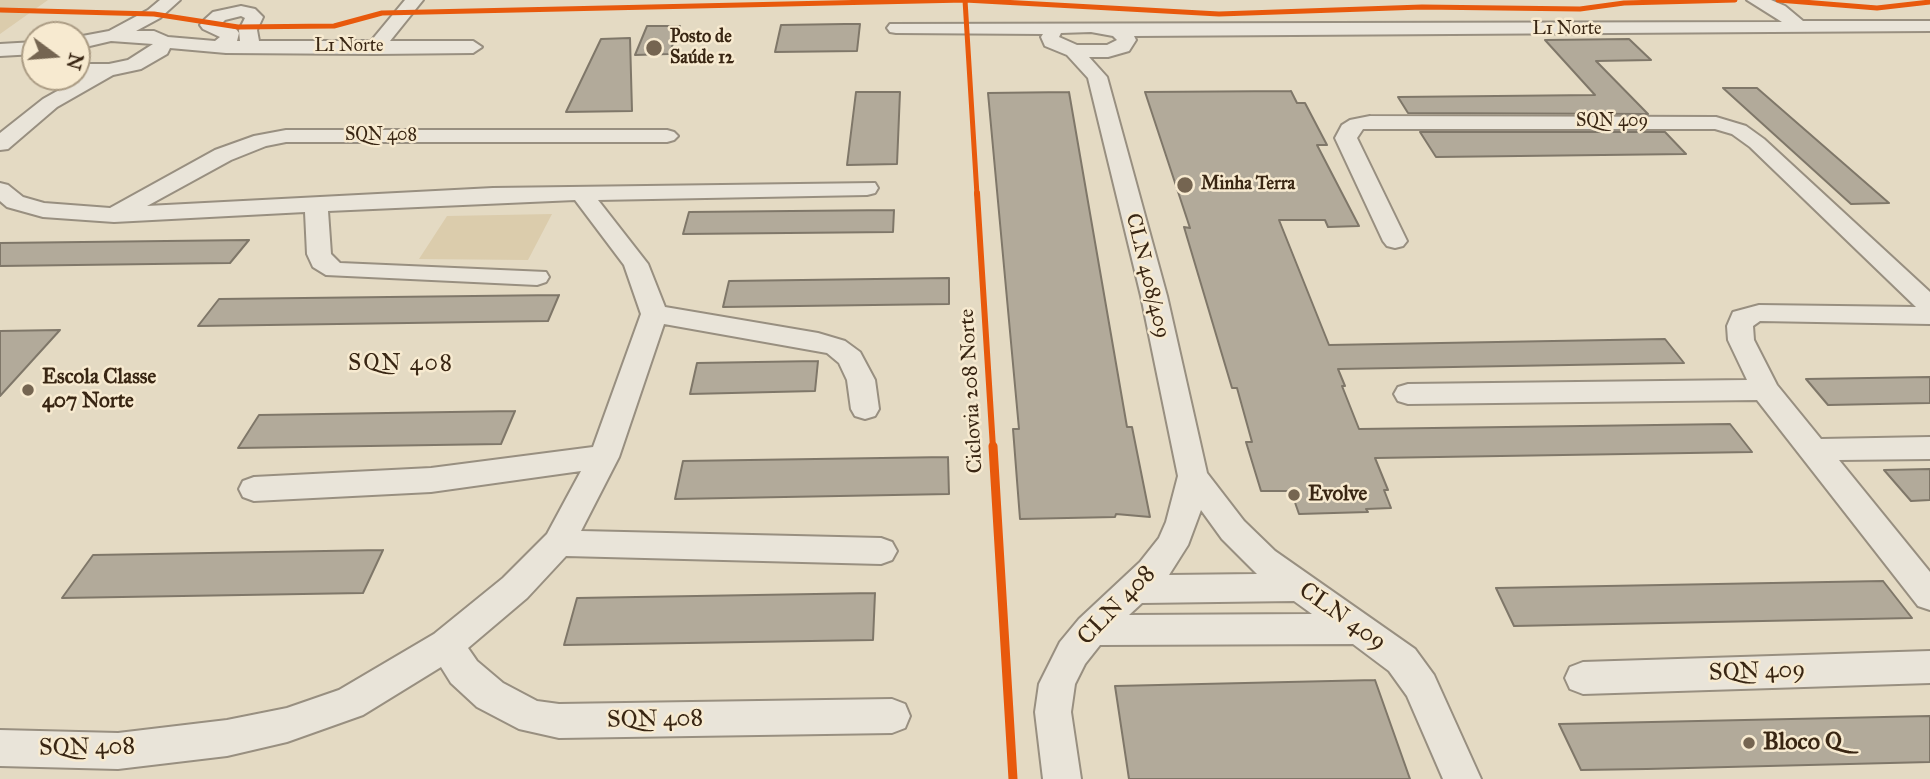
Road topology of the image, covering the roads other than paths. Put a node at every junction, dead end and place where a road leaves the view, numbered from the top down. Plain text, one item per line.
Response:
1 (171, 0) edge
2 (414, 0) edge
3 (1766, 10) edge
4 (154, 15) junction
5 (1874, 27) junction
6 (1924, 27) edge
7 (896, 28) dead end
8 (1739, 29) junction
9 (111, 36) junction
10 (1053, 36) junction
11 (1123, 36) junction
12 (158, 39) junction
13 (91, 40) edge
14 (222, 47) junction
15 (250, 47) junction
16 (473, 47) dead end
17 (375, 48) junction
18 (21, 49) edge
19 (0, 50) edge
20 (1074, 51) junction
21 (1108, 51) junction
22 (0, 58) edge
23 (148, 58) junction
24 (21, 59) edge
25 (91, 69) edge
26 (108, 70) junction
27 (1097, 77) junction
28 (57, 91) edge
29 (50, 103) junction
30 (667, 136) dead end
31 (0, 144) edge
32 (867, 188) dead end
33 (0, 190) edge
34 (581, 193) junction
35 (316, 206) junction
36 (114, 215) junction
37 (1395, 241) dead end
38 (537, 277) dead end
39 (1930, 306) edge
40 (654, 314) junction
41 (1930, 316) edge
42 (1765, 390) junction
43 (1408, 394) dead end
44 (865, 410) dead end
45 (1930, 448) edge
46 (1813, 450) junction
47 (604, 457) junction
48 (1193, 476) junction
49 (254, 489) dead end
50 (558, 543) junction
51 (881, 551) dead end
52 (1299, 587) junction
53 (1133, 589) junction
54 (1930, 596) edge
55 (1359, 629) junction
56 (1091, 630) junction
57 (446, 645) junction
58 (1930, 667) edge
59 (1583, 678) dead end
60 (892, 716) dead end
61 (0, 748) edge
62 (1062, 779) edge
63 (1462, 779) edge

1 - 4 street
2 - 17 street
3 - 5 street
3 - 5 street, L1 Norte
3 - 8 street, L1 Norte
3 - 8 street
4 - 9 street
4 - 12 street
5 - 6 street, L1 Norte
7 - 10 street
8 - 11 street, L1 Norte
9 - 12 street, L1 Norte
9 - 13 street
10 - 11 street
10 - 20 street
11 - 21 street
12 - 14 street, L1 Norte
12 - 23 street
14 - 15 street, L1 Norte
14 - 15 street
14 - 23 street, L1 Norte
15 - 17 street, L1 Norte
16 - 17 street, L1 Norte
18 - 19 street
20 - 21 street
20 - 27 street, CLN 408/409
21 - 27 street
22 - 24 street
23 - 26 street, L1 Norte
25 - 26 street
26 - 29 street
27 - 48 street, CLN 408/409
28 - 29 street
29 - 31 street
30 - 36 street, SQN 408
32 - 34 street
33 - 36 street
34 - 35 street
34 - 40 street
35 - 36 street
35 - 38 street
37 - 39 street, SQN 409
40 - 44 street
40 - 47 street, SQN 408
41 - 42 street
42 - 43 street
42 - 46 street
45 - 46 street
46 - 54 street
47 - 49 street
47 - 50 street, SQN 408
48 - 52 street, CLN 409
48 - 53 street, CLN 408
50 - 51 street
50 - 57 street, SQN 408
52 - 53 street
52 - 55 street, CLN 409
53 - 56 street, CLN 408
55 - 56 street
55 - 63 street, CLN 409
56 - 62 street, CLN 408
57 - 60 street, SQN 408
57 - 61 street, SQN 408
58 - 59 street, SQN 409

